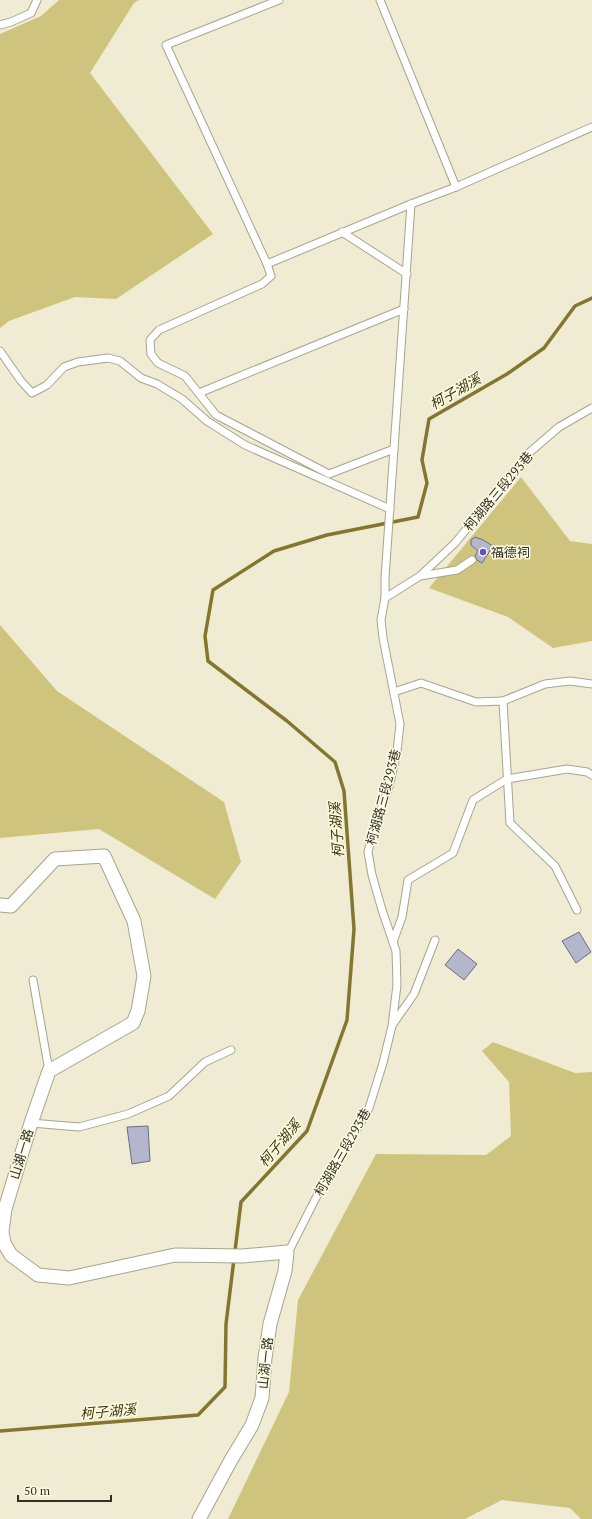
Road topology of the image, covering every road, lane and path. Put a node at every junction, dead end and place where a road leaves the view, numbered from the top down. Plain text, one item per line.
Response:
1 (37, 0) edge
2 (279, 0) edge
3 (380, 0) edge
4 (0, 25) edge
5 (592, 127) edge
6 (456, 187) junction
7 (412, 204) junction
8 (342, 232) junction
9 (267, 264) junction
10 (406, 274) junction
11 (404, 309) junction
12 (0, 351) edge
13 (199, 393) junction
14 (592, 408) edge
15 (394, 449) junction
16 (390, 509) junction
17 (472, 560) dead end
18 (420, 576) junction
19 (385, 598) junction
20 (592, 684) edge
21 (394, 692) junction
22 (503, 701) junction
23 (592, 775) edge
24 (507, 780) junction
25 (0, 906) edge
26 (578, 910) dead end
27 (435, 940) dead end
28 (393, 942) junction
29 (33, 980) dead end
30 (392, 1026) junction
31 (231, 1050) dead end
32 (49, 1071) junction
33 (31, 1123) junction
34 (287, 1252) junction
35 (199, 1519) edge

1 - 4 lane
2 - 9 lane
3 - 6 lane
5 - 6 lane
6 - 7 lane
7 - 8 lane
7 - 10 lane
8 - 9 lane
8 - 10 lane
9 - 13 lane
10 - 11 lane
11 - 13 lane
11 - 15 lane
12 - 16 lane
13 - 15 lane
14 - 18 lane, 柯湖路三段293巷
15 - 16 lane
16 - 19 lane
17 - 18 lane
18 - 19 lane, 柯湖路三段293巷
19 - 21 lane, 柯湖路三段293巷
20 - 22 lane
21 - 22 lane
21 - 28 lane, 柯湖路三段293巷
22 - 24 lane
23 - 24 lane
24 - 26 lane
24 - 28 lane
25 - 32 street
27 - 30 lane
28 - 30 lane, 柯湖路三段293巷
29 - 32 lane
30 - 34 lane, 柯湖路三段293巷
31 - 33 lane
32 - 33 street, 山湖一路
33 - 34 street, 山湖一路
34 - 35 street, 山湖一路

